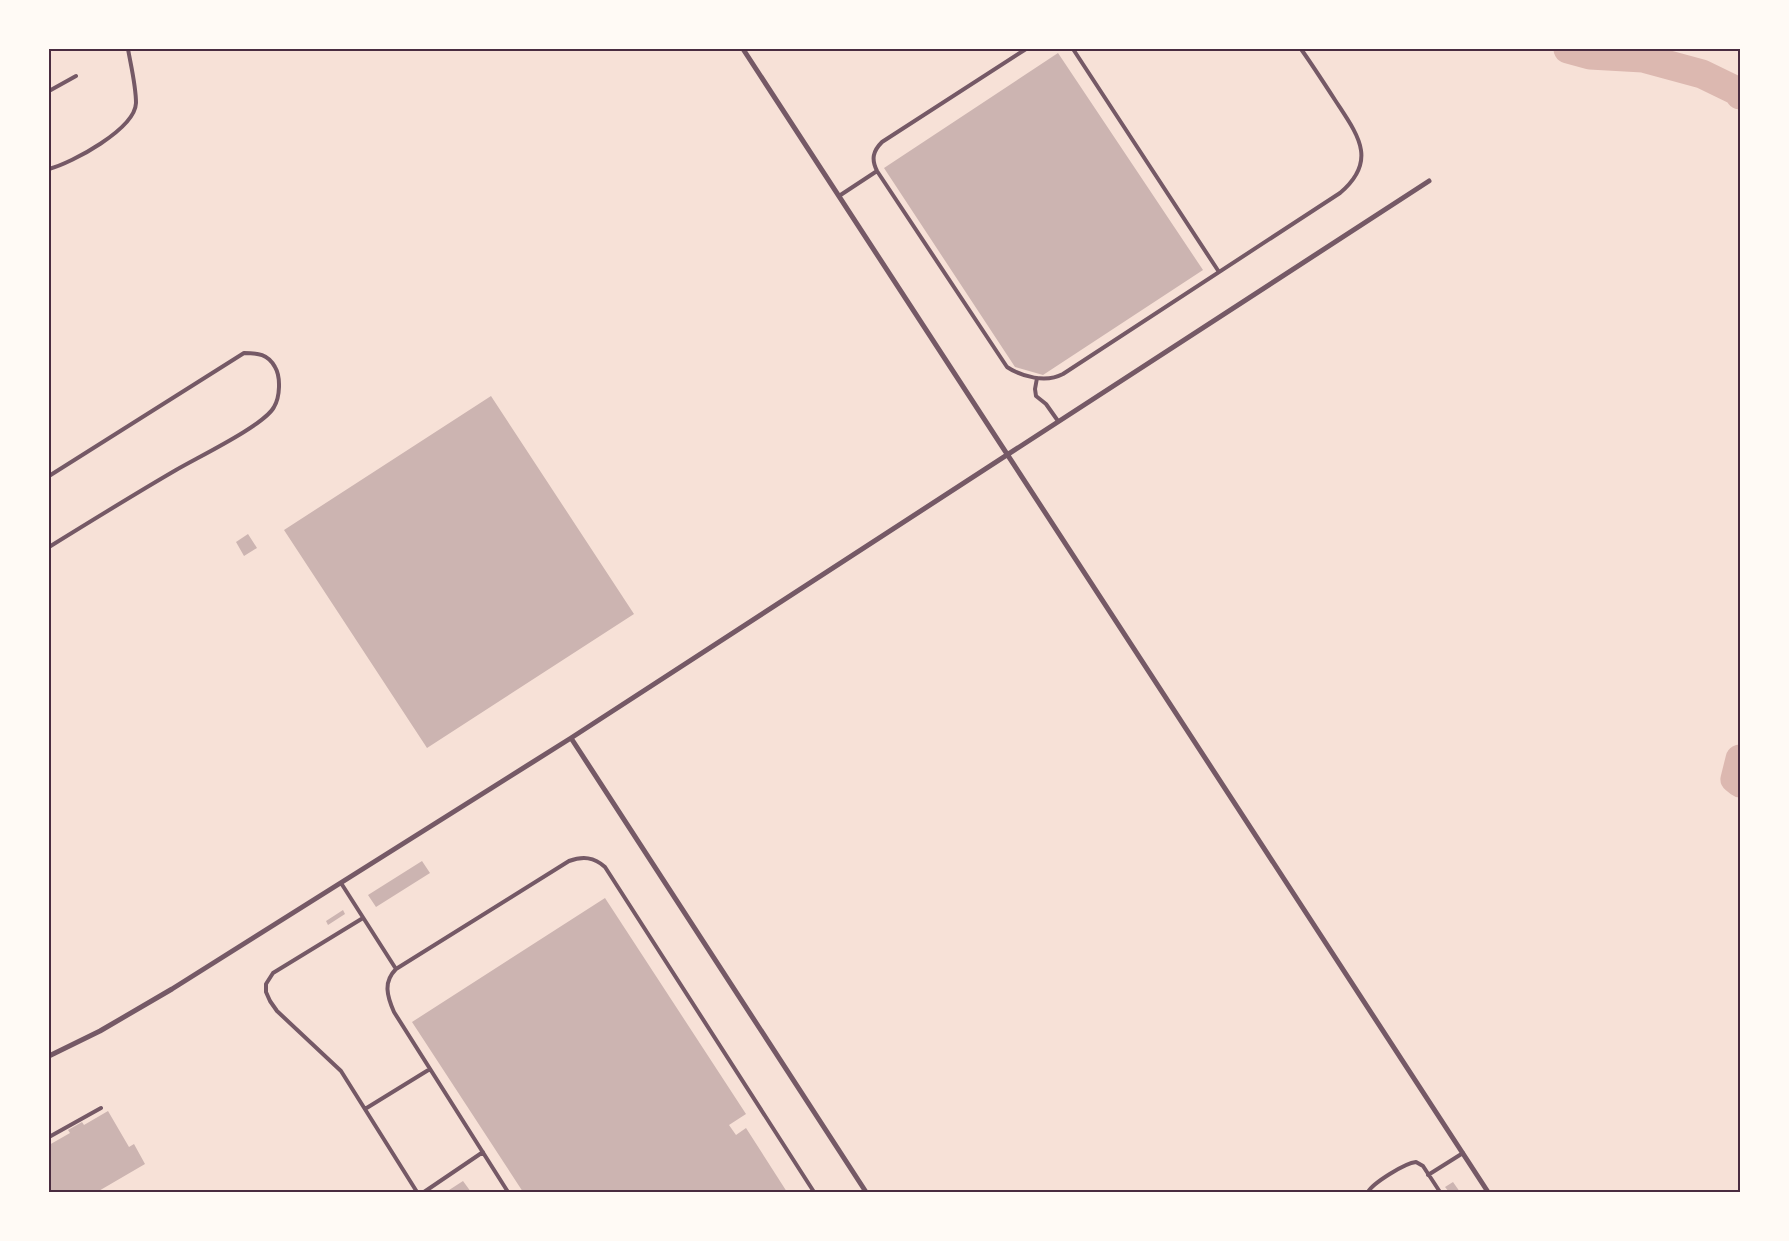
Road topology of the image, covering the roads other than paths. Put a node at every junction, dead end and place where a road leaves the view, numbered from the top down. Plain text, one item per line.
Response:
1 (128, 49) edge
2 (743, 49) edge
3 (1026, 49) edge
4 (1073, 49) edge
5 (1302, 49) edge
6 (76, 76) dead end
7 (49, 91) edge
8 (49, 170) edge
9 (877, 170) junction
10 (1429, 180) dead end
11 (839, 196) junction
12 (1219, 272) junction
13 (1037, 378) junction
14 (1058, 421) junction
15 (1007, 454) junction
16 (49, 476) edge
17 (49, 546) edge
18 (571, 738) junction
19 (342, 883) junction
20 (363, 918) junction
21 (396, 969) junction
22 (49, 1056) edge
23 (430, 1069) junction
24 (101, 1108) dead end
25 (365, 1109) junction
26 (49, 1137) edge
27 (483, 1152) junction
28 (1463, 1153) junction
29 (1428, 1175) junction
30 (417, 1192) edge
31 (424, 1192) edge
32 (508, 1192) edge
33 (814, 1192) edge
34 (866, 1192) edge
35 (1368, 1192) edge
36 (1440, 1192) edge
37 (1488, 1192) edge

1 - 8 lane
2 - 11 street
3 - 9 lane
4 - 12 lane
5 - 12 lane
6 - 7 lane
9 - 11 lane
9 - 13 lane
10 - 14 street
11 - 15 street
12 - 13 lane
13 - 14 lane
14 - 15 street
15 - 18 street
15 - 28 street
16 - 17 lane
18 - 19 street
18 - 34 street
19 - 20 lane
19 - 22 street
20 - 21 lane
20 - 25 lane
21 - 23 lane
21 - 33 lane
23 - 25 lane
23 - 27 lane
24 - 26 lane
25 - 30 lane
27 - 31 lane
27 - 32 lane
28 - 29 lane
28 - 37 street
29 - 35 lane
29 - 36 lane

